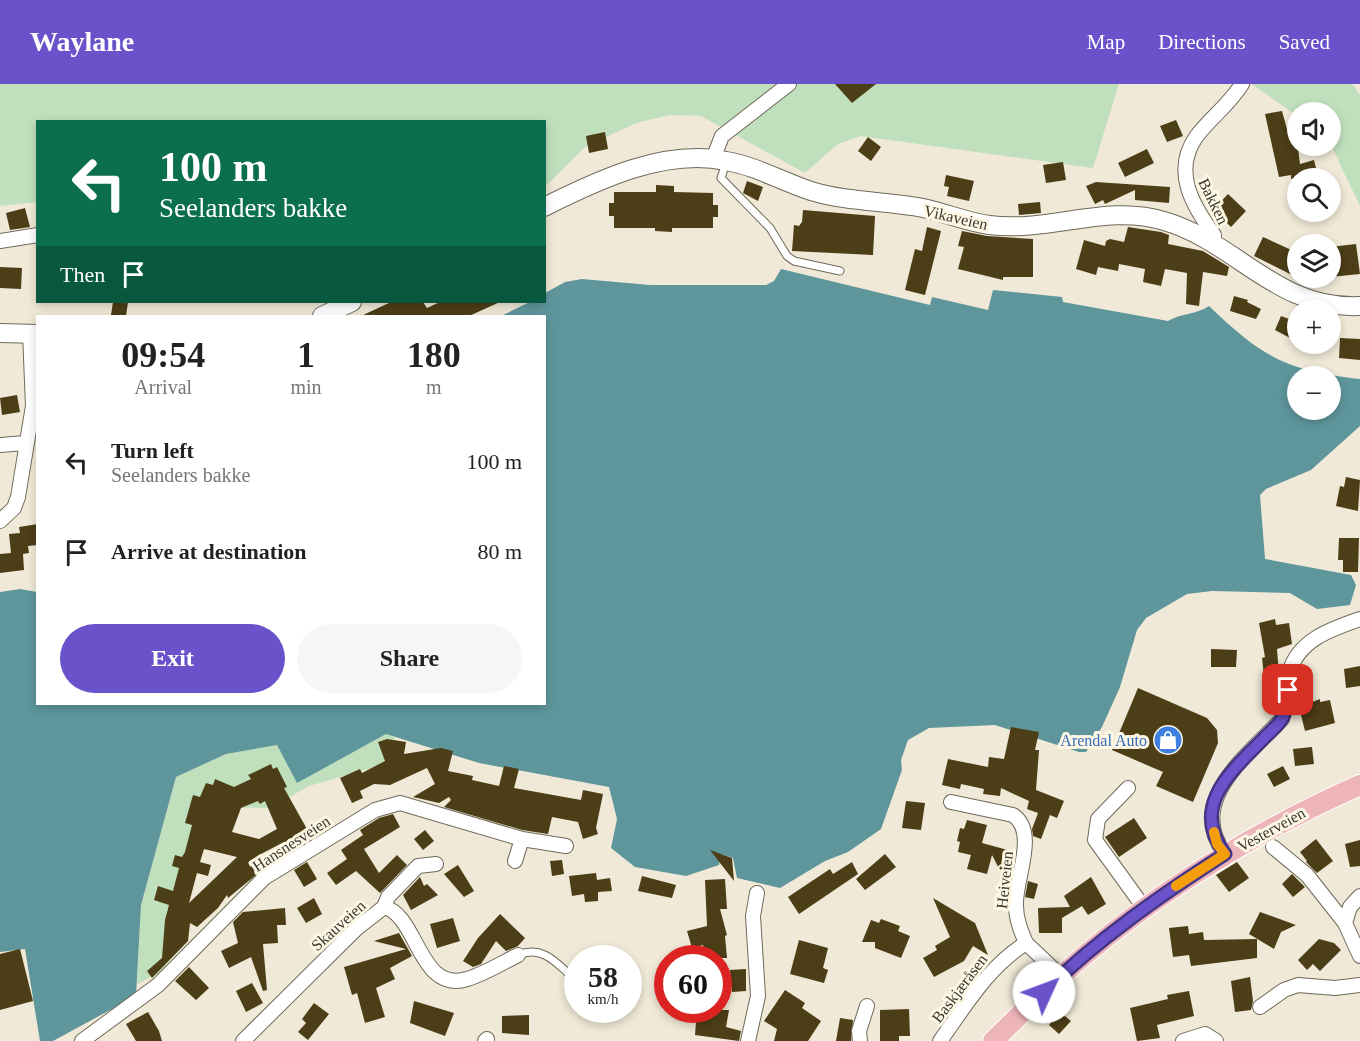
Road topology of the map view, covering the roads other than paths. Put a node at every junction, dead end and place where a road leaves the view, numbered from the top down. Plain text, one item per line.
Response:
1 (789, 84) edge
2 (1242, 84) edge
3 (720, 160) junction
4 (546, 206) edge
5 (36, 235) edge
6 (0, 241) edge
7 (1213, 244) junction
8 (840, 271) dead end
9 (350, 303) edge
10 (1360, 306) edge
11 (324, 315) edge
12 (0, 333) edge
13 (34, 334) edge
14 (25, 443) junction
15 (0, 445) edge
16 (0, 521) edge
17 (1360, 619) edge
18 (1360, 785) edge
19 (1128, 788) dead end
20 (951, 802) dead end
21 (522, 839) junction
22 (566, 846) dead end
23 (1274, 847) dead end
24 (1225, 854) junction
25 (515, 861) dead end
26 (436, 864) dead end
27 (757, 893) dead end
28 (1360, 896) edge
29 (384, 907) junction
30 (1145, 909) junction
31 (1345, 923) junction
32 (1026, 943) junction
33 (518, 955) joint
34 (1360, 956) edge
35 (564, 970) edge
36 (1060, 976) junction
37 (1360, 985) edge
38 (867, 1006) dead end
39 (1260, 1007) dead end
40 (82, 1041) edge
41 (243, 1041) edge
42 (748, 1041) edge
43 (860, 1041) edge
44 (940, 1041) edge
45 (993, 1041) edge
46 (1183, 1041) edge
47 (1216, 1041) edge

1 - 3 street
2 - 7 street, Bakken
3 - 4 main road, Vikaveien
3 - 7 main road, Vikaveien
3 - 8 lane
5 - 6 street
7 - 10 main road, Vikaveien
9 - 11 main road
12 - 13 main road
13 - 14 street
14 - 15 street
14 - 16 street
17 - 24 street
18 - 24 main road, Vesterveien
19 - 30 street
20 - 32 street, Heiveien
21 - 22 street, Hansnesveien
21 - 25 street
21 - 40 street, Hansnesveien
23 - 31 street
24 - 30 main road, Vesterveien
26 - 29 street
27 - 42 street
28 - 31 street
29 - 33 street, Skauveien
29 - 41 street, Skauveien
30 - 36 main road, Vesterveien
31 - 34 street
32 - 36 street
32 - 44 street, Baskjæråsen
33 - 35 lane
36 - 45 main road, Vesterveien
37 - 39 street
38 - 43 street
46 - 47 street

